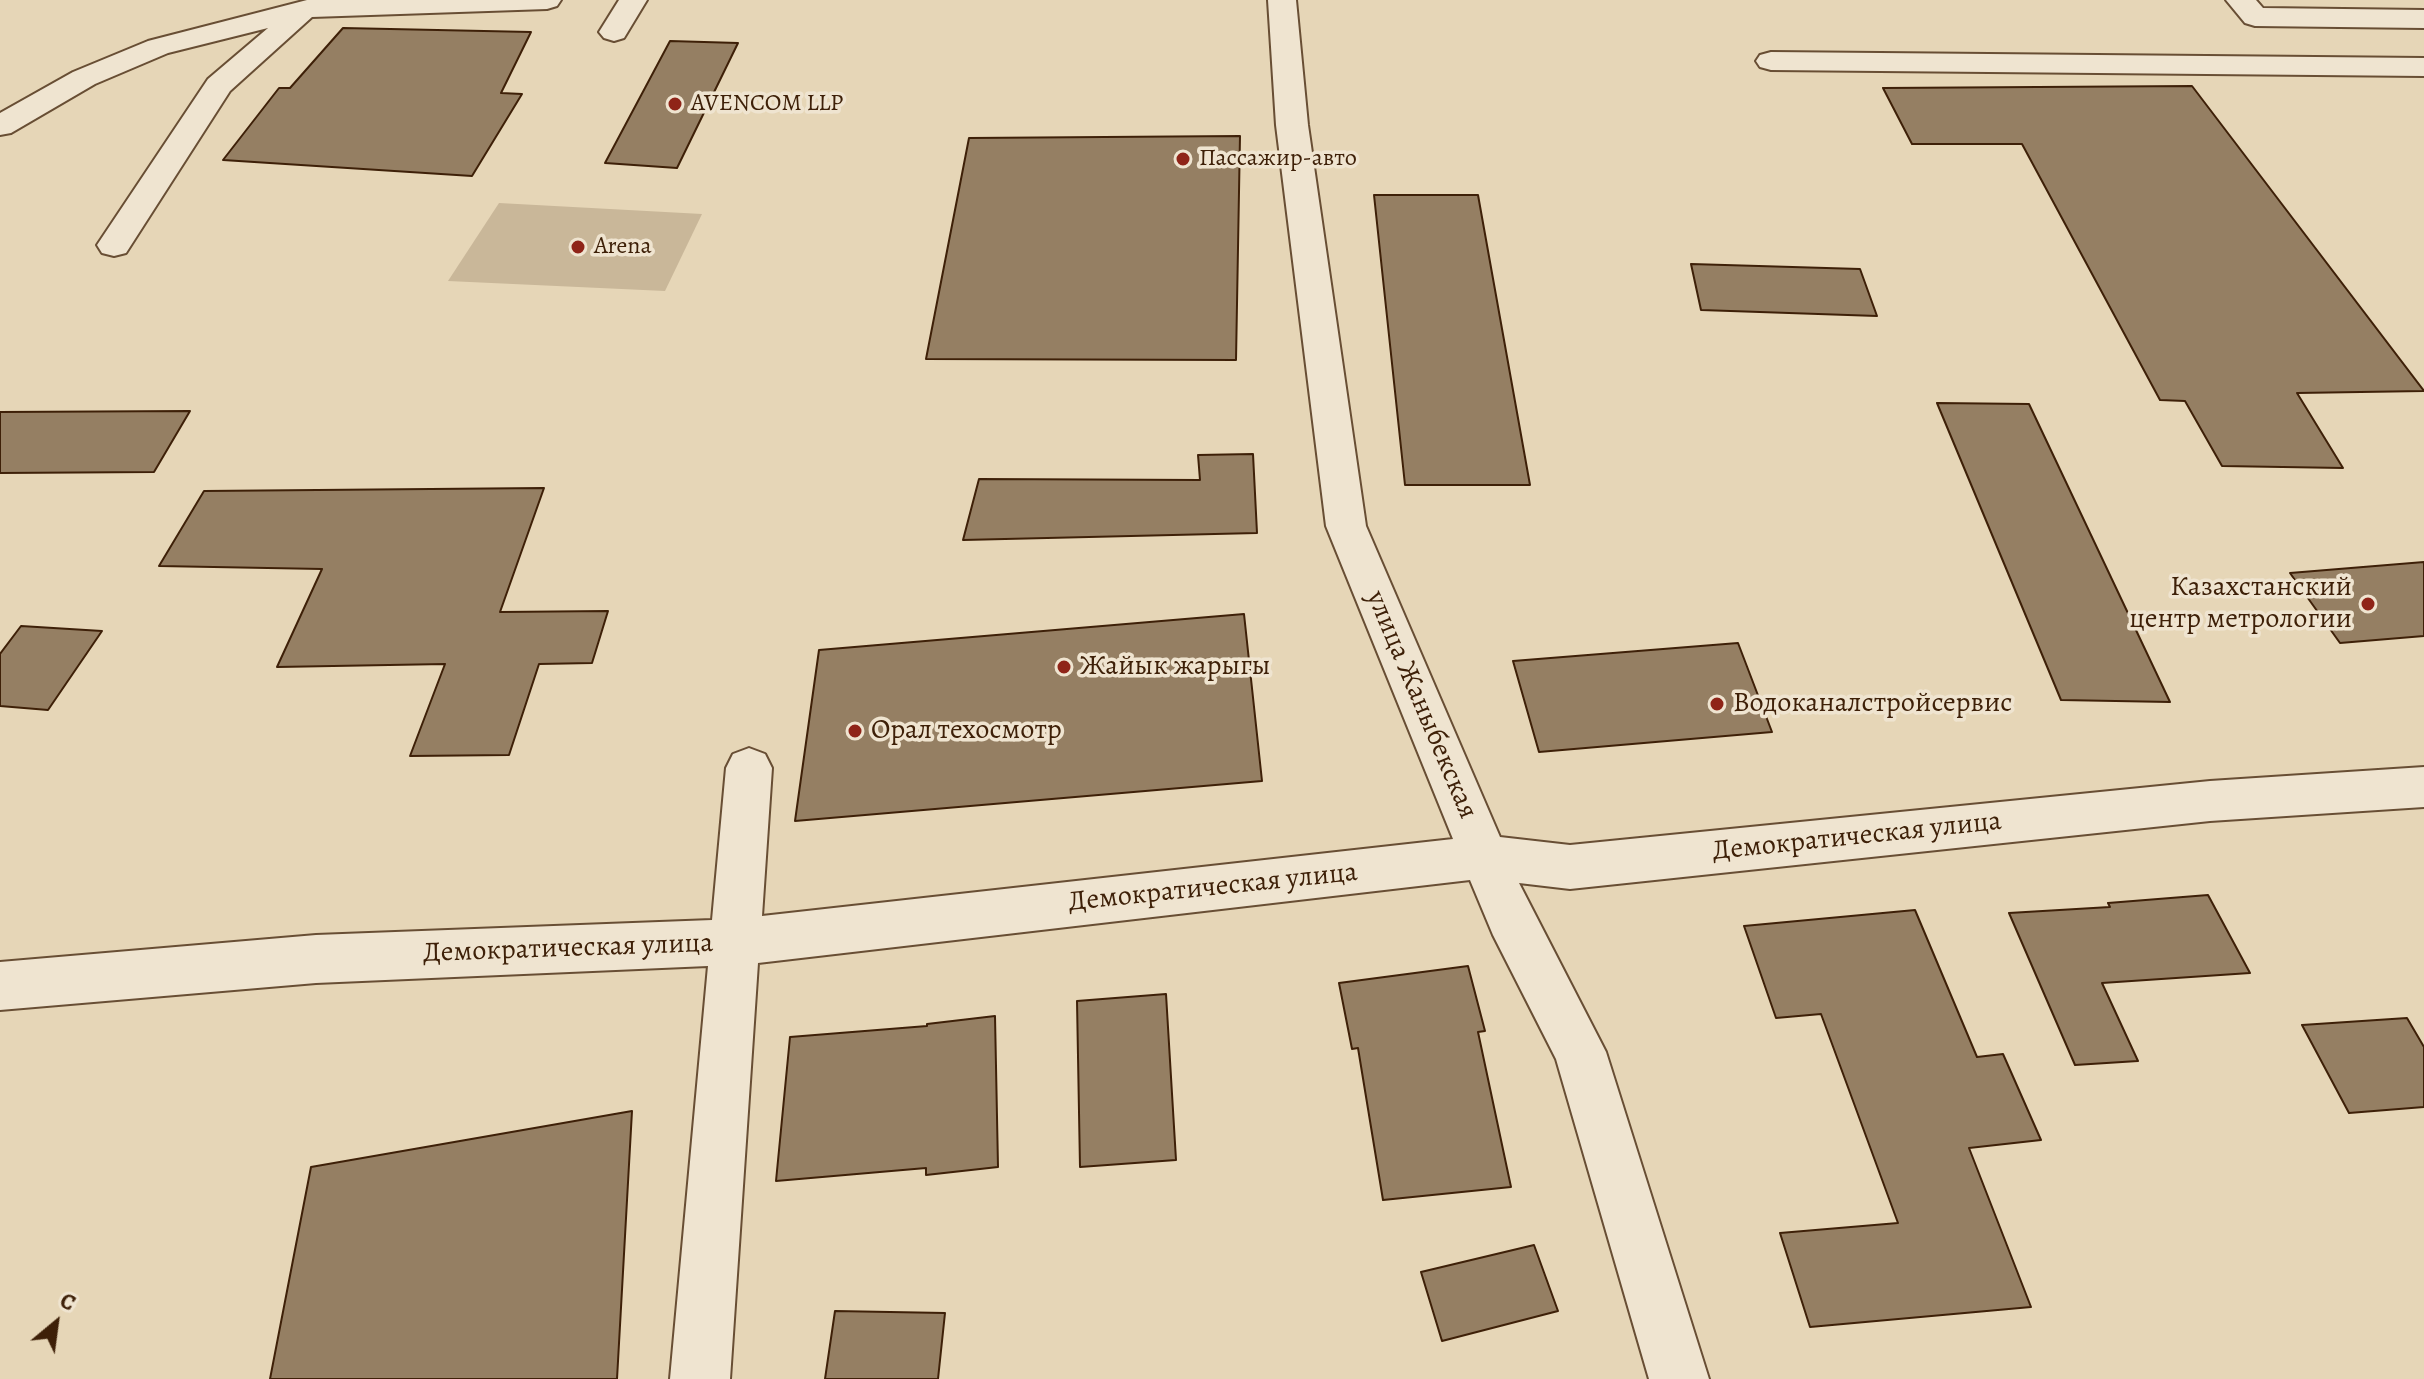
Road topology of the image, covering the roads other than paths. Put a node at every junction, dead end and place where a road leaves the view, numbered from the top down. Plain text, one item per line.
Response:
1 (547, 0) edge
2 (633, 0) edge
3 (1282, 0) edge
4 (2240, 0) edge
5 (307, 9) junction
6 (2424, 19) edge
7 (614, 32) dead end
8 (1771, 61) dead end
9 (2424, 67) edge
10 (0, 126) edge
11 (114, 245) dead end
12 (749, 768) dead end
13 (2424, 787) edge
14 (1484, 857) junction
15 (736, 942) junction
16 (0, 986) edge
17 (700, 1379) edge
18 (1679, 1379) edge

1 - 5 street
2 - 7 street
3 - 14 street, улица Жаныбекская
4 - 6 street
5 - 10 street
5 - 11 street
8 - 9 street
12 - 15 street
13 - 14 street, Демократическая улица
14 - 15 street, Демократическая улица
14 - 18 street, улица Жаныбекская
15 - 16 street, Демократическая улица
15 - 17 street

